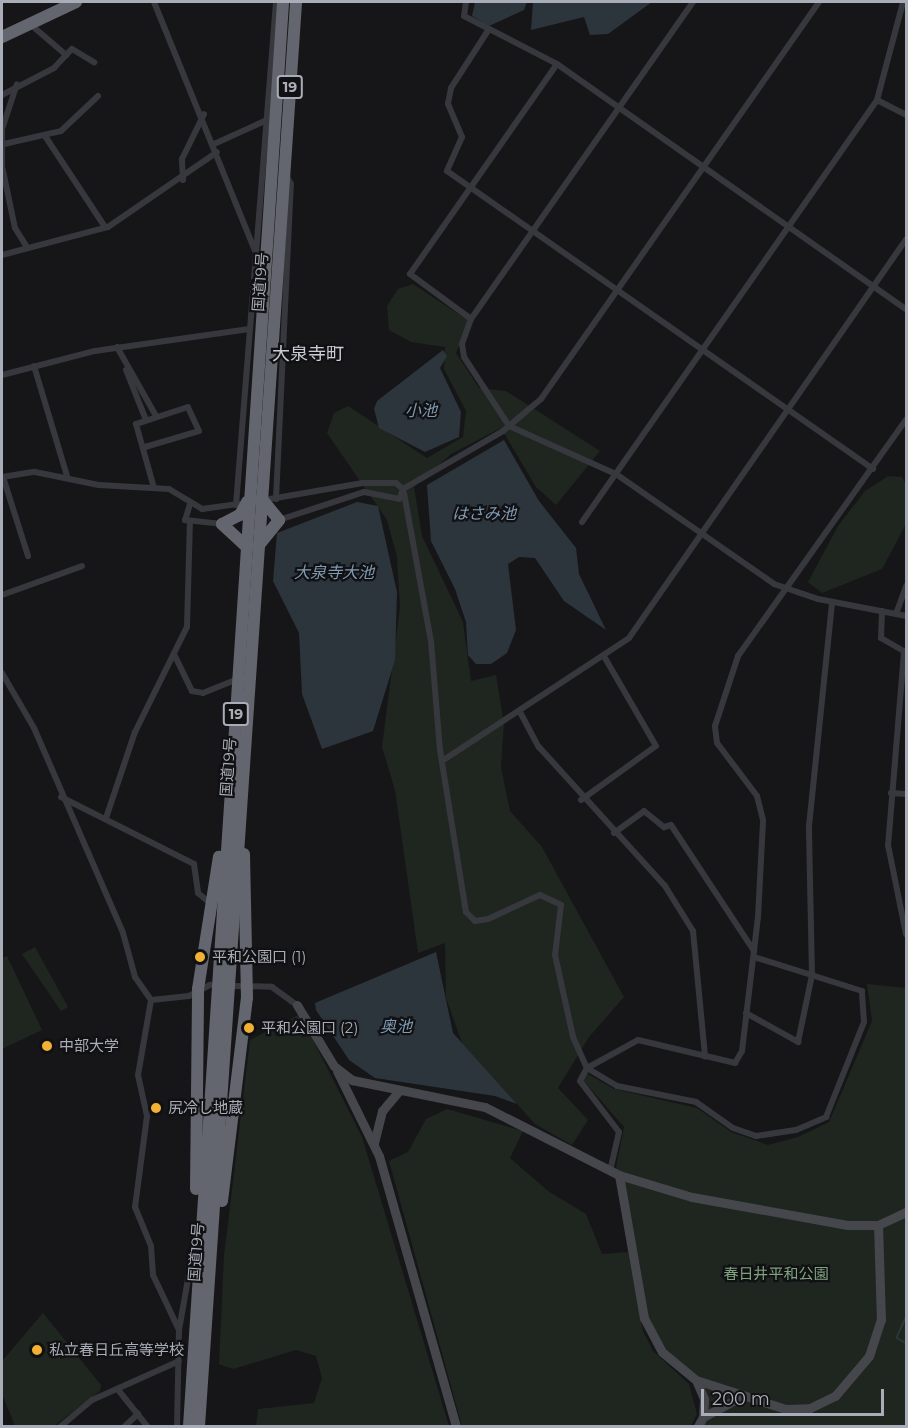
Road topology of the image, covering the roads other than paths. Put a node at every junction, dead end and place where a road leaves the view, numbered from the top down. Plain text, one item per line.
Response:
1 (76, 2) edge
2 (154, 2) edge
3 (276, 2) edge
4 (282, 2) edge
5 (296, 2) edge
6 (466, 2) edge
7 (693, 2) edge
8 (819, 2) edge
9 (903, 2) edge
10 (30, 24) junction
11 (489, 29) junction
12 (2, 37) edge
13 (66, 55) junction
14 (94, 62) dead end
15 (557, 64) junction
16 (17, 84) junction
17 (2, 95) edge
18 (98, 96) dead end
19 (877, 100) junction
20 (618, 108) junction
21 (204, 114) junction
22 (906, 115) edge
23 (267, 120) junction
24 (2, 129) edge
25 (45, 136) junction
26 (4, 144) junction
27 (214, 144) junction
28 (217, 152) junction
29 (2, 166) edge
30 (703, 167) junction
31 (183, 180) junction
32 (470, 188) junction
33 (105, 227) junction
34 (789, 227) junction
35 (532, 230) junction
36 (906, 240) edge
37 (27, 248) junction
38 (2, 255) edge
39 (258, 258) junction
40 (874, 286) junction
41 (617, 290) junction
42 (906, 309) edge
43 (471, 319) junction
44 (249, 329) junction
45 (117, 347) junction
46 (703, 350) junction
47 (264, 357) junction
48 (34, 366) junction
49 (2, 375) edge
50 (788, 409) junction
51 (156, 416) junction
52 (146, 420) junction
53 (906, 420) edge
54 (509, 426) junction
55 (145, 447) junction
56 (873, 469) junction
57 (616, 474) junction
58 (68, 476) junction
59 (2, 477) edge
60 (153, 488) junction
61 (404, 491) junction
62 (255, 501) junction
63 (190, 504) junction
64 (279, 520) junction
65 (190, 522) junction
66 (582, 522) dead end
67 (222, 524) junction
68 (701, 534) junction
69 (252, 548) junction
70 (28, 556) dead end
71 (82, 566) dead end
72 (906, 586) edge
73 (789, 591) junction
74 (2, 595) edge
75 (832, 602) junction
76 (882, 611) junction
77 (896, 614) junction
78 (906, 616) edge
79 (905, 652) edge
80 (174, 654) junction
81 (605, 658) junction
82 (2, 673) edge
83 (238, 680) junction
84 (520, 712) junction
85 (445, 759) junction
86 (891, 793) junction
87 (906, 794) edge
88 (61, 797) junction
89 (581, 800) junction
90 (106, 818) junction
91 (233, 829) junction
92 (614, 833) junction
93 (210, 903) junction
94 (906, 934) edge
95 (754, 954) junction
96 (812, 975) junction
97 (248, 985) junction
98 (233, 986) dead end
99 (204, 987) junction
100 (151, 1000) junction
101 (297, 1005) joint
102 (746, 1014) junction
103 (705, 1056) junction
104 (334, 1066) junction
105 (587, 1068) junction
106 (399, 1091) junction
107 (374, 1143) junction
108 (614, 1174) junction
109 (906, 1212) edge
110 (878, 1224) junction
111 (195, 1239) junction
112 (205, 1252) junction
113 (179, 1330) junction
114 (179, 1360) junction
115 (696, 1380) junction
116 (201, 1390) junction
117 (119, 1391) junction
118 (738, 1398) junction
119 (138, 1414) junction
120 (704, 1417) junction
121 (62, 1426) edge
122 (125, 1426) edge
123 (147, 1426) edge
124 (177, 1426) edge
125 (189, 1426) edge
126 (199, 1426) edge
127 (206, 1426) edge
128 (456, 1426) edge
129 (698, 1426) edge

1 - 10 highway
2 - 21 street
3 - 23 street
4 - 47 highway, 国道19号 / 19
5 - 47 highway, 国道19号 / 19
6 - 11 street
7 - 20 street
8 - 30 street
9 - 19 street
10 - 12 highway
10 - 13 street
11 - 15 street
11 - 32 street
13 - 14 street
13 - 16 street
15 - 20 street
15 - 32 street
16 - 17 street
16 - 24 street
18 - 25 street
19 - 22 street
19 - 34 street
20 - 30 street
20 - 35 street
21 - 27 street
21 - 31 street
23 - 27 street
23 - 39 street
24 - 26 street
25 - 26 street
25 - 33 street
26 - 29 street
27 - 28 street
28 - 31 street
28 - 39 street
29 - 37 street
30 - 34 street
30 - 41 street
31 - 33 street
32 - 35 street
32 - 43 street
33 - 37 street
34 - 40 street
34 - 46 street
35 - 41 street
35 - 43 street
36 - 40 street
37 - 38 street
39 - 44 street
40 - 42 street
40 - 50 street
41 - 46 street
41 - 54 street
43 - 54 street
44 - 45 street
44 - 47 street
45 - 48 street
45 - 51 street
45 - 52 street
46 - 50 street
46 - 57 street
47 - 62 highway, 国道19号 / 19
47 - 62 street
48 - 49 street
48 - 58 street
50 - 56 street
50 - 68 street
51 - 52 street
51 - 55 street
52 - 55 street
53 - 56 street
54 - 57 street
54 - 61 street
55 - 60 street
56 - 73 street
57 - 66 street
57 - 68 street
58 - 59 street
58 - 60 street
59 - 70 street
60 - 63 street
61 - 62 street
61 - 64 street
61 - 85 street
62 - 63 street
62 - 64 highway
62 - 67 highway
62 - 69 highway, 国道19号 / 19
63 - 65 street
64 - 69 highway
65 - 67 street
65 - 80 street
67 - 69 highway
68 - 73 street
68 - 81 street
69 - 83 highway, 国道19号 / 19
69 - 91 highway, 国道19号 / 19
71 - 74 street
72 - 77 street
73 - 75 street
73 - 95 street
75 - 76 street
75 - 96 street
76 - 77 street
76 - 79 street
77 - 78 street
79 - 86 street
80 - 83 street
80 - 90 street
81 - 84 street
81 - 89 street
82 - 88 street
83 - 91 highway, 国道19号 / 19
84 - 85 street
84 - 89 street
85 - 105 street
86 - 87 street
86 - 94 street
88 - 90 street
88 - 100 street
89 - 92 street
90 - 93 street
91 - 93 highway
91 - 97 highway
91 - 112 highway, 国道19号 / 19
92 - 95 street
92 - 103 street
93 - 99 highway
95 - 96 street
95 - 102 street
96 - 102 street
96 - 105 street
97 - 98 street
97 - 101 street
97 - 112 highway
99 - 100 street
99 - 111 highway
100 - 113 street
101 - 104 street
102 - 103 street
103 - 105 street
104 - 106 street
104 - 107 street
105 - 108 street
106 - 107 street
106 - 108 street
107 - 128 street
108 - 110 street
108 - 115 street
109 - 110 street
110 - 118 street
111 - 112 highway
111 - 113 street
112 - 116 highway, 国道19号 / 19
112 - 125 highway, 国道19号 / 19
113 - 114 street
114 - 117 street
114 - 124 street
115 - 118 street
115 - 120 street
116 - 126 highway, 国道19号 / 19
116 - 127 highway
117 - 119 street
117 - 121 street
118 - 120 street
119 - 122 street
119 - 123 street
120 - 129 street

